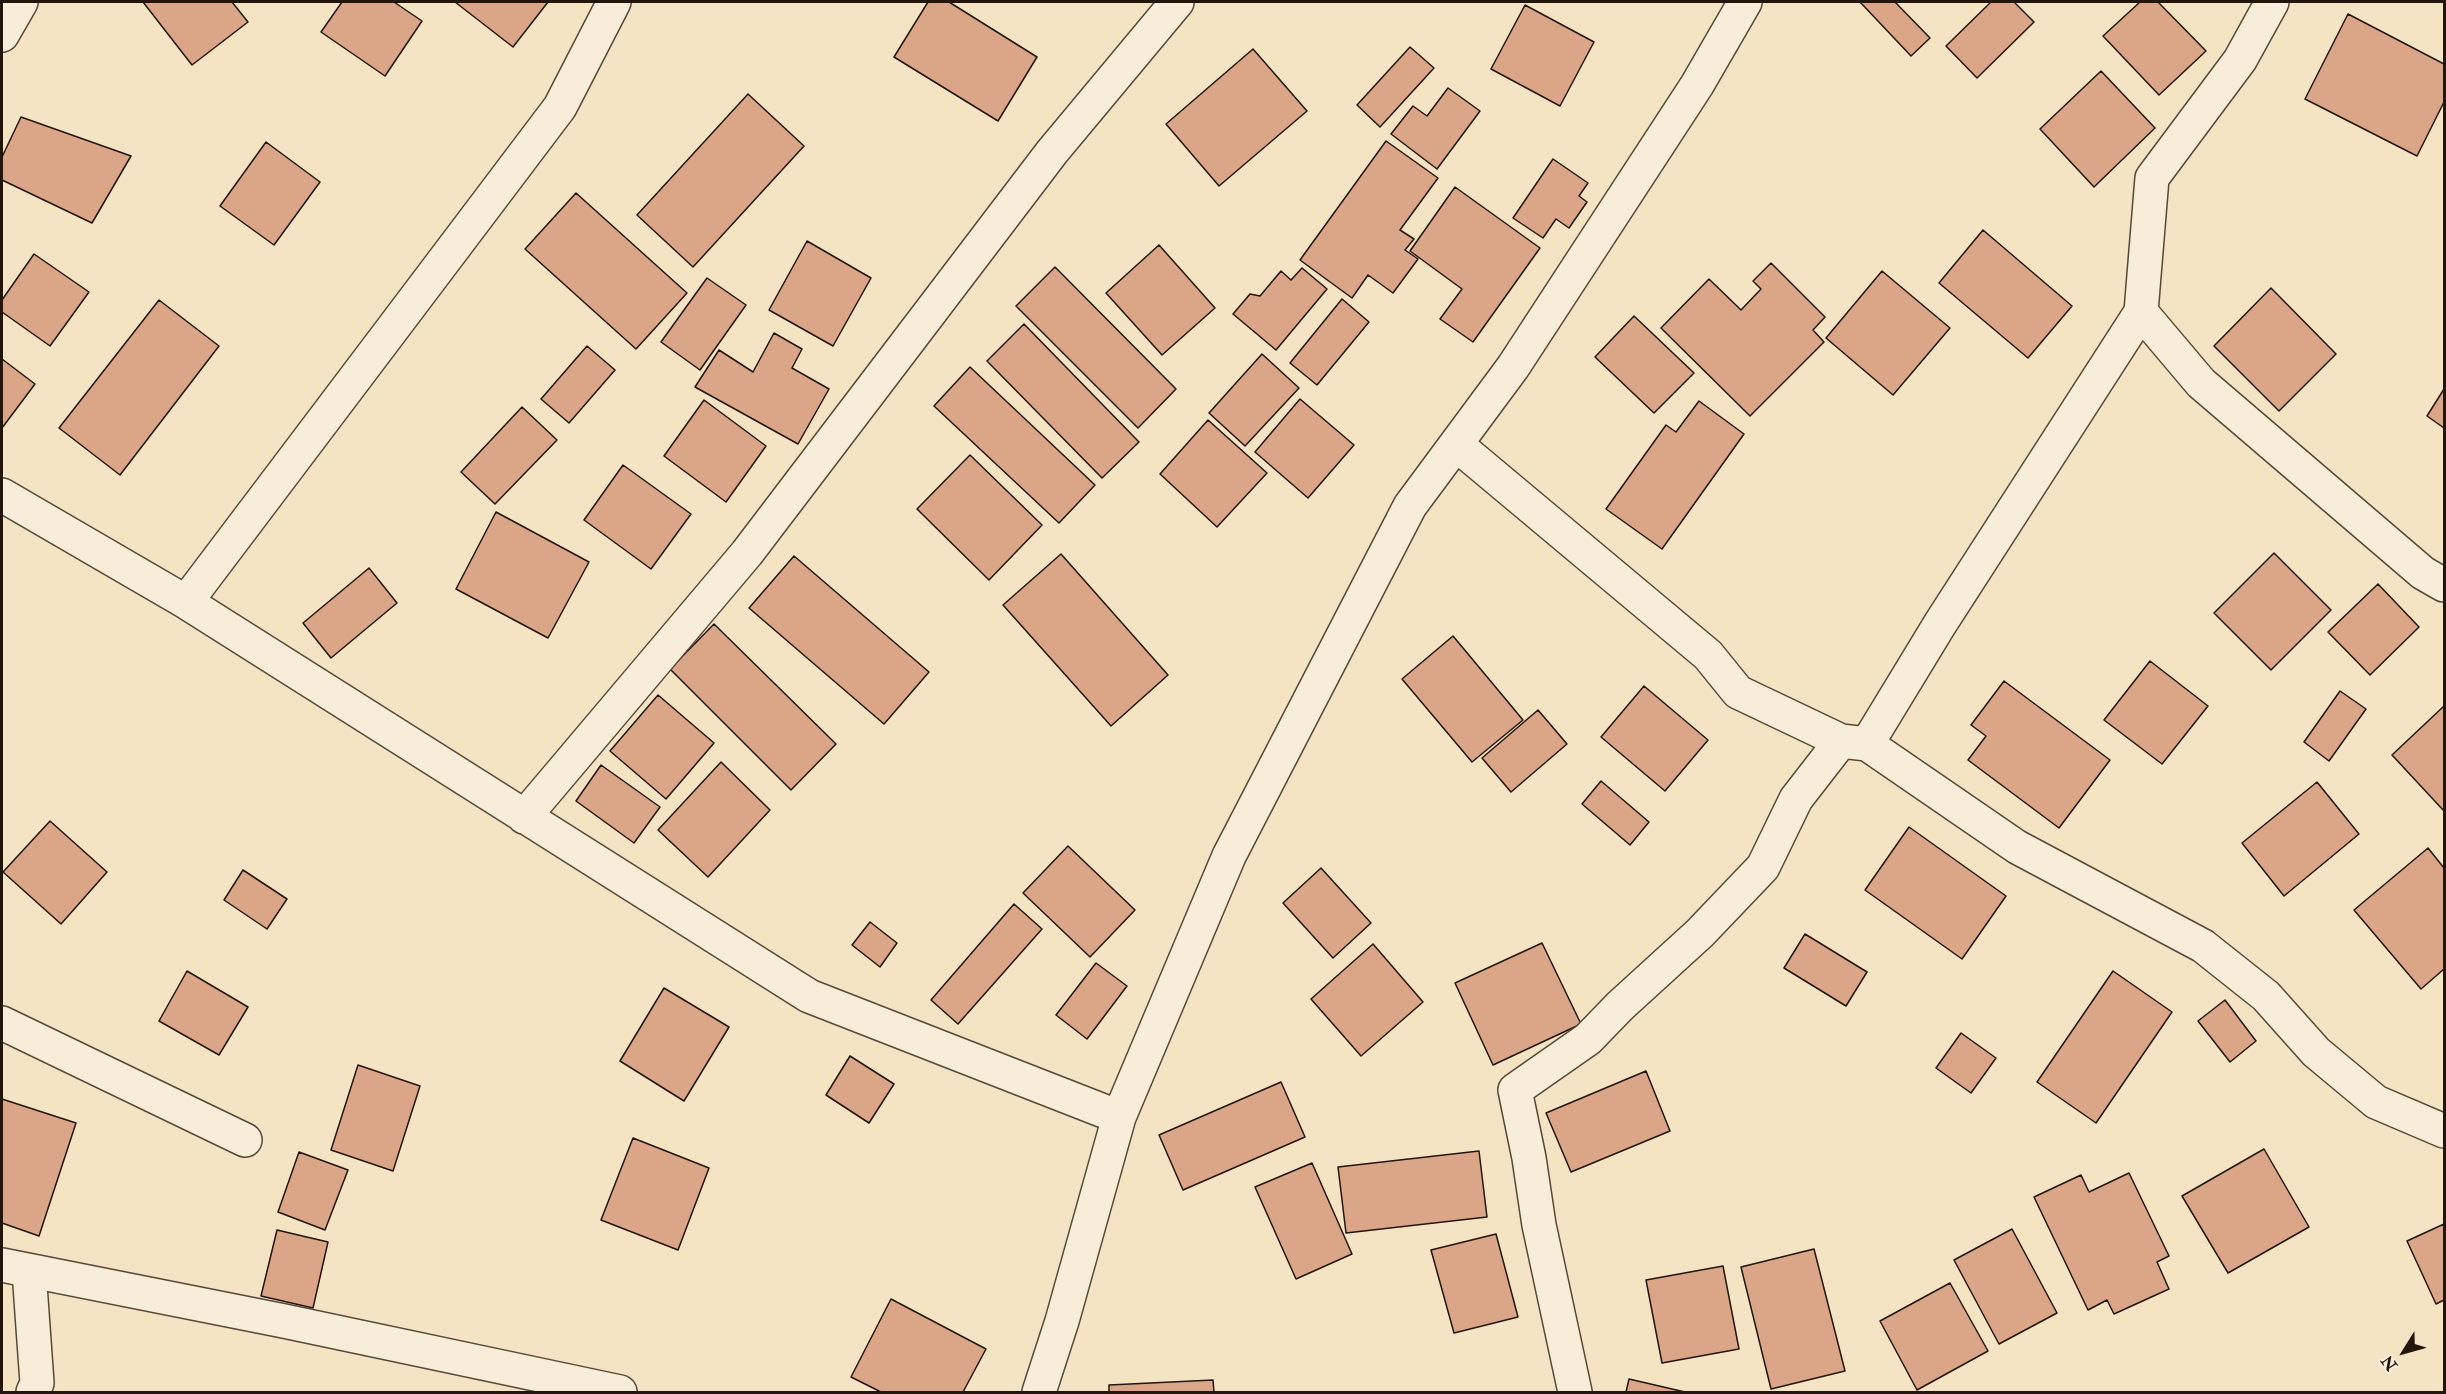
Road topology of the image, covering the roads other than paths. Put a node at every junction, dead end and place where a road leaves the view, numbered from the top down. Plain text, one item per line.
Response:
1 (21, 2) edge
2 (614, 2) edge
3 (1177, 2) edge
4 (1745, 2) edge
5 (2272, 2) edge
6 (2, 35) edge
7 (2141, 312) junction
8 (1457, 445) junction
9 (2, 495) edge
10 (2445, 585) edge
11 (186, 602) junction
12 (1854, 743) junction
13 (524, 817) junction
14 (2, 1023) edge
15 (1119, 1118) junction
16 (2445, 1131) edge
17 (245, 1140) dead end
18 (15, 1268) edge
19 (33, 1392) edge
20 (620, 1392) edge
21 (1039, 1392) edge
22 (1575, 1392) edge

1 - 6 street
2 - 11 street
3 - 13 street
4 - 8 street
5 - 7 street
7 - 10 street
7 - 12 street
8 - 12 street
8 - 15 street
9 - 11 street
11 - 13 street
12 - 16 street
12 - 22 street
13 - 15 street
14 - 17 street
15 - 21 street
18 - 19 street
18 - 20 street

